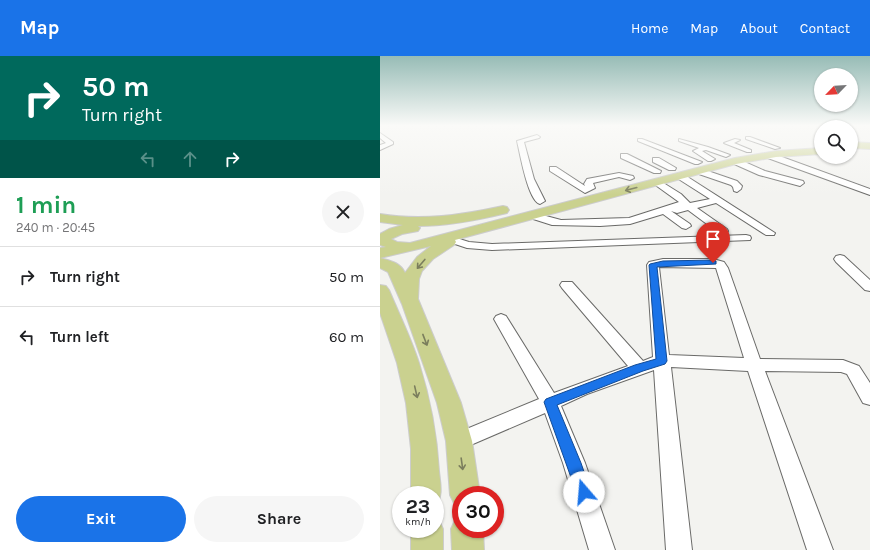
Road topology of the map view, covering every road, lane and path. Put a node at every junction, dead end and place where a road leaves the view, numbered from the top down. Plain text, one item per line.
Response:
1 (522, 149) edge
2 (665, 149) edge
3 (702, 149) edge
4 (708, 149) edge
5 (744, 149) edge
6 (767, 149) edge
7 (858, 150) edge
8 (870, 150) edge
9 (749, 151) junction
10 (814, 152) edge
11 (718, 155) junction
12 (768, 155) junction
13 (624, 156) dead end
14 (735, 161) junction
15 (700, 162) junction
16 (746, 166) junction
17 (553, 169) dead end
18 (669, 174) junction
19 (713, 175) junction
20 (800, 183) dead end
21 (588, 189) junction
22 (737, 189) dead end
23 (870, 192) edge
24 (710, 197) junction
25 (540, 201) junction
26 (689, 206) junction
27 (514, 208) junction
28 (667, 213) junction
29 (531, 215) junction
30 (647, 216) junction
31 (380, 218) edge
32 (686, 226) dead end
33 (723, 231) dead end
34 (770, 233) dead end
35 (450, 238) junction
36 (746, 238) dead end
37 (380, 253) edge
38 (840, 259) dead end
39 (380, 264) edge
40 (567, 285) dead end
41 (870, 287) edge
42 (380, 290) edge
43 (411, 304) junction
44 (501, 319) dead end
45 (661, 361) junction
46 (754, 365) junction
47 (639, 368) junction
48 (870, 398) edge
49 (550, 402) junction
50 (459, 441) junction
51 (426, 486) edge
52 (464, 486) edge
53 (427, 538) edge
54 (467, 538) edge
55 (427, 550) edge
56 (468, 550) edge
57 (602, 550) edge
58 (679, 550) edge
59 (820, 550) edge

1 - 25 street
2 - 15 street
3 - 15 street
4 - 11 street
5 - 9 street
6 - 9 main road
7 - 8 main road
9 - 11 main road
10 - 12 main road
11 - 15 main road
12 - 14 main road
12 - 23 street
13 - 18 street
14 - 15 main road
14 - 16 street
15 - 18 main road
15 - 19 street
16 - 19 street
16 - 20 street
17 - 21 street
18 - 21 main road
18 - 24 street
18 -> 29 main road
18 - 30 street
19 - 22 street
21 - 25 main road
24 - 26 street
24 - 34 street
25 - 27 main road
26 - 28 street
26 - 33 street
27 - 31 main road
27 - 35 main road
28 - 30 street
28 - 32 street
29 - 30 street
29 - 35 main road
35 - 36 street
35 - 37 main road
35 -> 43 main road
38 - 41 street
39 - 43 main road
40 - 47 street
42 -> 51 main road
43 -> 50 main road
44 - 49 street
45 - 46 street
45 - 46 street
45 - 47 street
45 - 58 street
46 - 48 street
46 - 59 street
47 - 49 street
49 - 50 street
49 - 57 street
50 -> 52 main road
53 - 55 main road
54 - 56 main road

